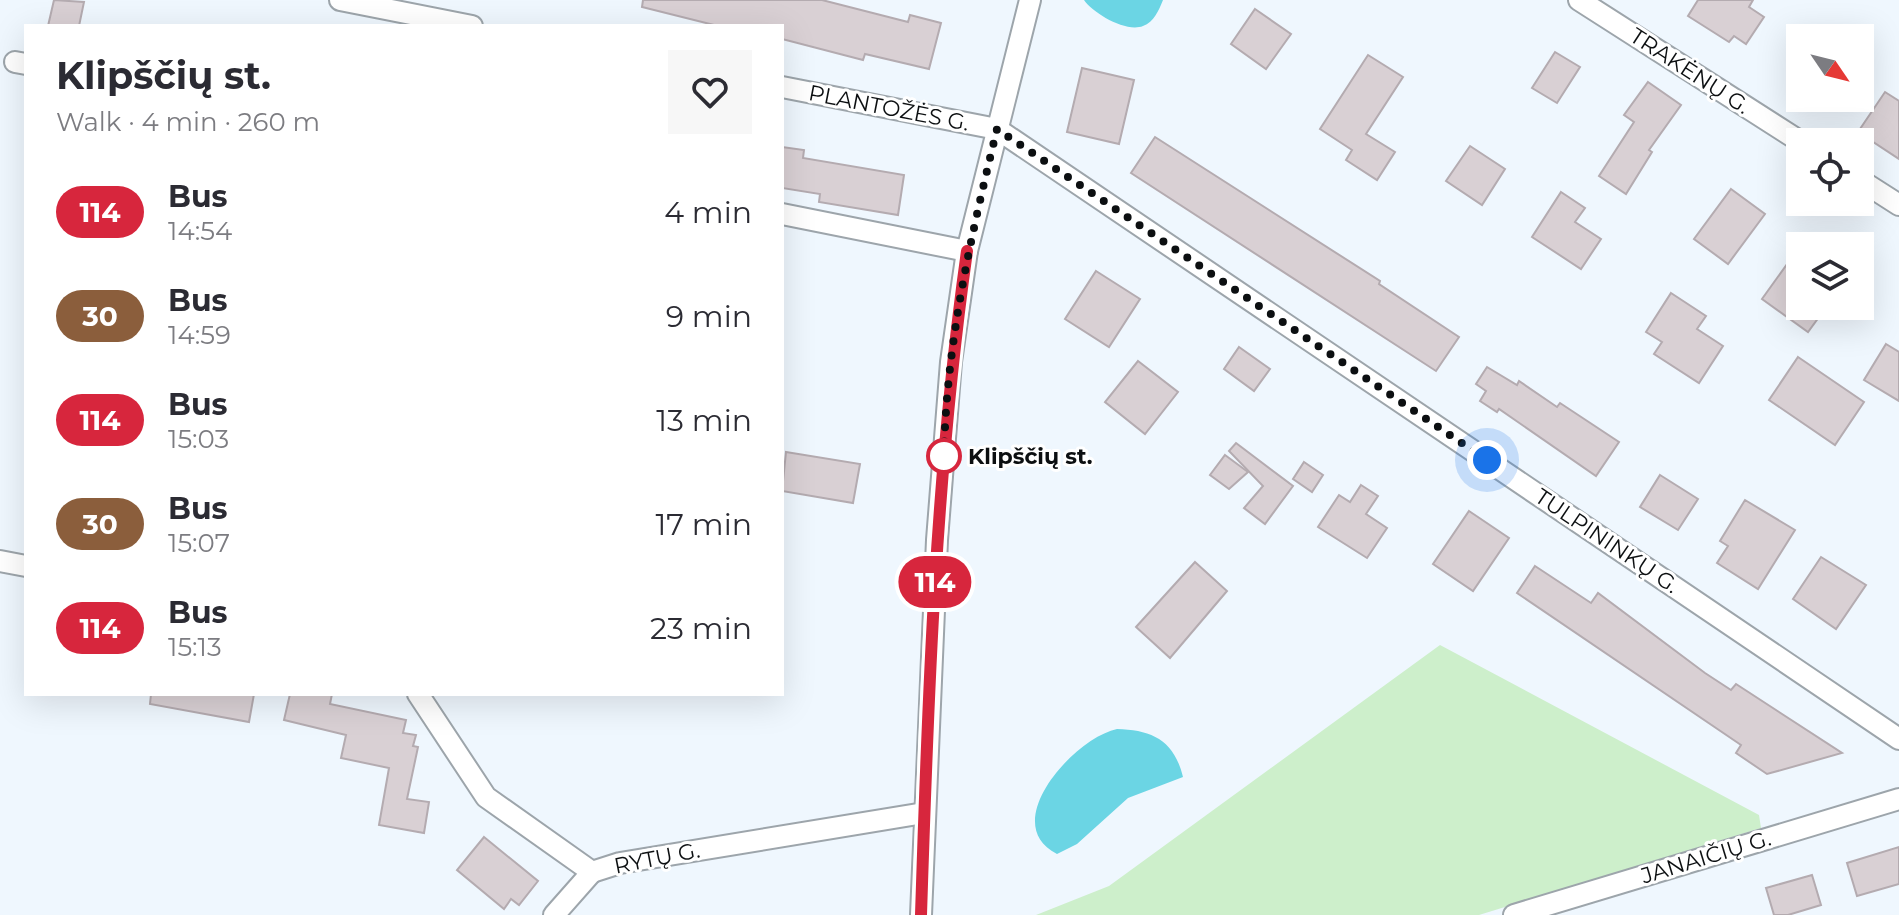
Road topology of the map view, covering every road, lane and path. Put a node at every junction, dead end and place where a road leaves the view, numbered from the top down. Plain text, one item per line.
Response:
1 (340, 0) edge
2 (1030, 0) edge
3 (1579, 0) edge
4 (462, 24) edge
5 (784, 87) edge
6 (997, 129) junction
7 (1786, 132) edge
8 (1874, 189) edge
9 (1899, 205) edge
10 (784, 214) edge
11 (967, 251) junction
12 (0, 561) edge
13 (24, 566) edge
14 (419, 696) edge
15 (1899, 739) edge
16 (1899, 799) edge
17 (924, 813) junction
18 (592, 872) junction
19 (554, 915) edge
20 (921, 915) edge
21 (1514, 915) edge

1 - 4 street
2 - 6 street
3 - 7 street, TRAKĖNŲ G.
5 - 6 street, PLANTOŽĖS G.
6 - 11 street
6 - 15 street, TULPININKŲ G.
8 - 9 street
10 - 11 street
11 - 17 street
12 - 13 street
14 - 18 street, RYTŲ G.
16 - 21 street, JANAIČIŲ G.
17 - 18 street, RYTŲ G.
17 - 20 street
18 - 19 street

